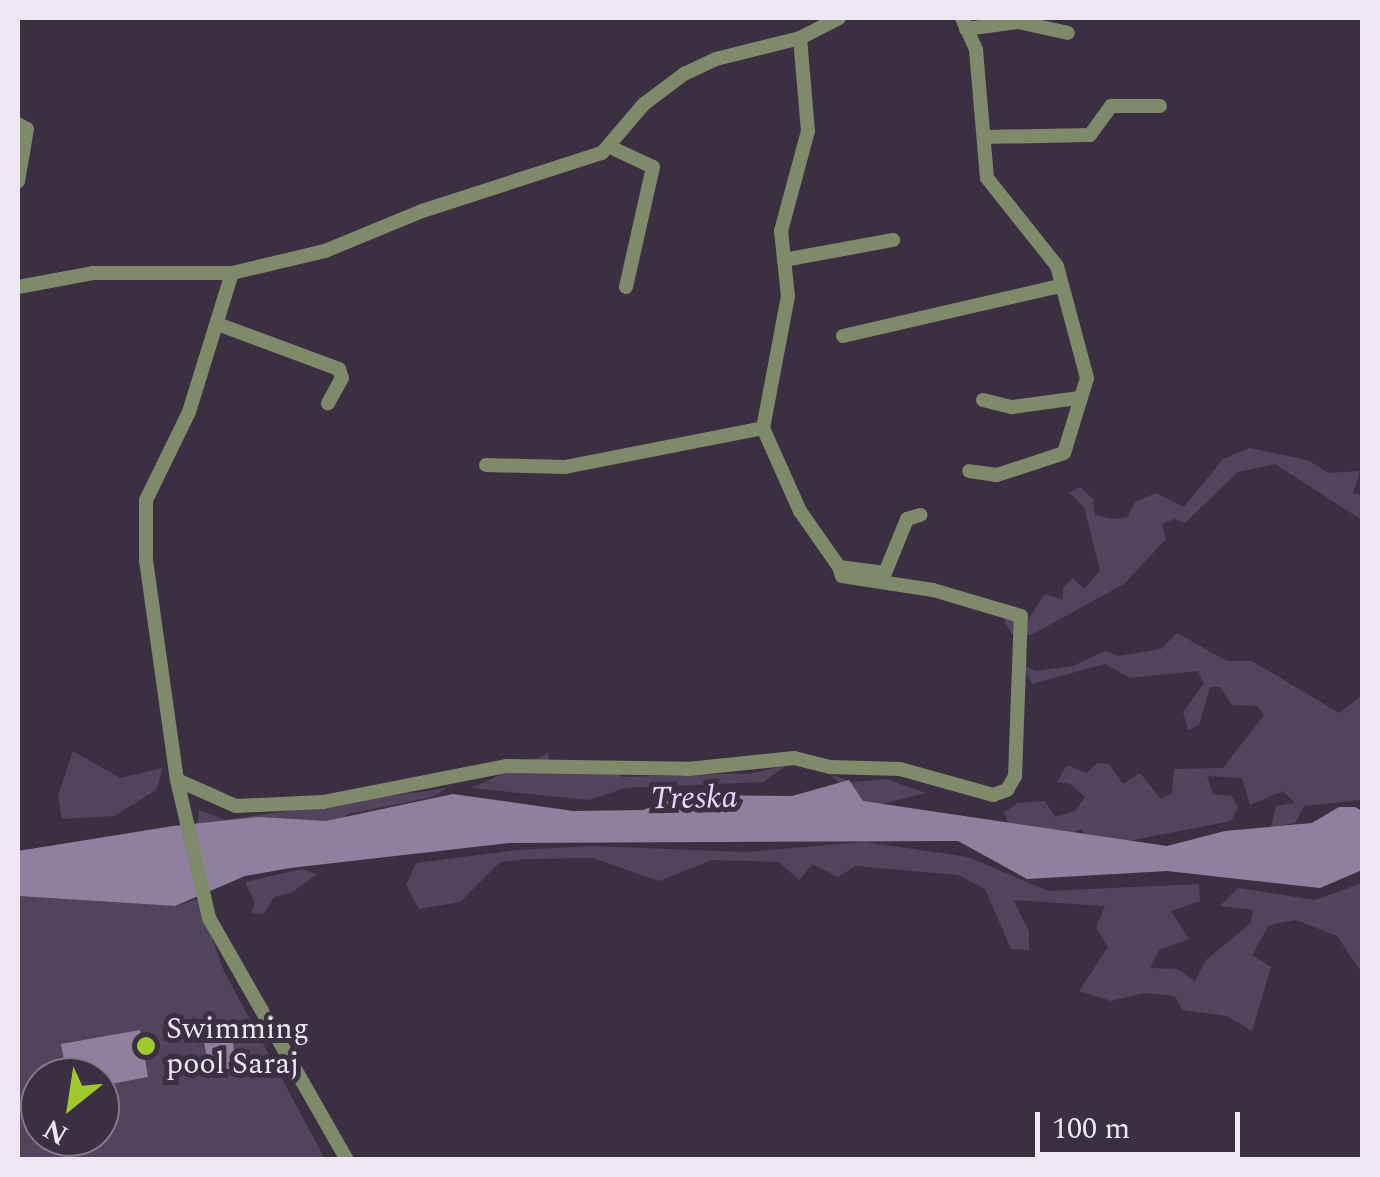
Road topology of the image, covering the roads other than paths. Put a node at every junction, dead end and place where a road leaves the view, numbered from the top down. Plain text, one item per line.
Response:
1 (839, 18) edge
2 (964, 23) edge
3 (1068, 34) dead end
4 (800, 38) junction
5 (1160, 106) dead end
6 (18, 124) edge
7 (985, 137) junction
8 (610, 148) junction
9 (18, 180) edge
10 (893, 240) dead end
11 (784, 260) junction
12 (232, 273) junction
13 (1060, 286) junction
14 (18, 287) edge
15 (626, 287) dead end
16 (220, 325) junction
17 (843, 336) dead end
18 (1079, 398) junction
19 (984, 400) dead end
20 (328, 403) dead end
21 (763, 428) junction
22 (486, 465) dead end
23 (969, 471) dead end
24 (920, 516) dead end
25 (840, 567) junction
26 (176, 780) junction
27 (347, 1160) edge

1 - 4 street
2 - 3 street
2 - 7 street
4 - 8 street
4 - 11 street
5 - 7 street
6 - 9 street
7 - 13 street
8 - 12 street
8 - 15 street
10 - 11 street
11 - 21 street
12 - 14 street
12 - 16 street
13 - 17 street
13 - 18 street
16 - 20 street
16 - 26 street
18 - 19 street
18 - 23 street
21 - 22 street
21 - 25 street
24 - 25 street
25 - 26 street
26 - 27 street

